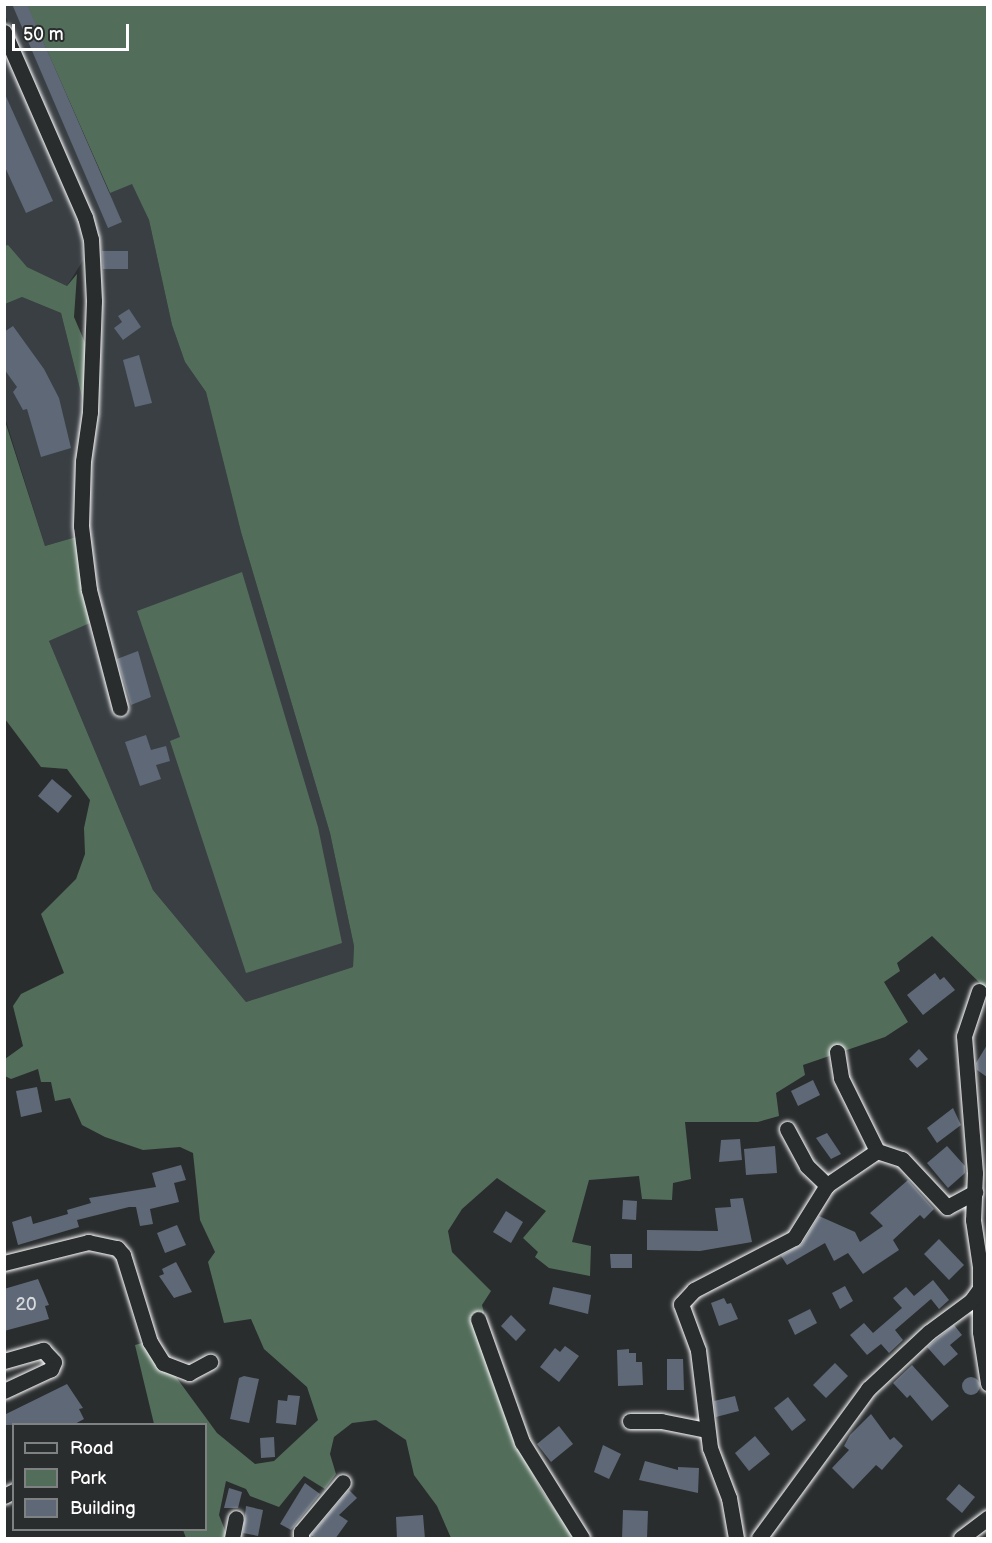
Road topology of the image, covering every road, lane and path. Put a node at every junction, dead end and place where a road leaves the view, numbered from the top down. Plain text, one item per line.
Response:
1 (4, 32) edge
2 (120, 708) dead end
3 (979, 991) dead end
4 (837, 1052) dead end
5 (787, 1129) dead end
6 (877, 1151) junction
7 (826, 1185) junction
8 (975, 1191) junction
9 (4, 1263) edge
10 (979, 1290) junction
11 (478, 1319) dead end
12 (4, 1361) edge
13 (210, 1362) dead end
14 (987, 1383) edge
15 (4, 1391) edge
16 (630, 1422) dead end
17 (706, 1430) junction
18 (343, 1482) dead end
19 (236, 1518) dead end
20 (987, 1518) edge
21 (232, 1539) edge
22 (301, 1539) edge
23 (582, 1539) edge
24 (736, 1539) edge
25 (759, 1539) edge
26 (961, 1539) edge

1 - 2 street
3 - 8 street
4 - 6 street
5 - 7 street
6 - 7 street
6 - 8 street
7 - 17 street
8 - 10 street
9 - 13 street
10 - 14 street
10 - 25 street
11 - 23 street
12 - 15 street
16 - 17 street
17 - 24 street
18 - 22 street
19 - 21 street
20 - 26 street

